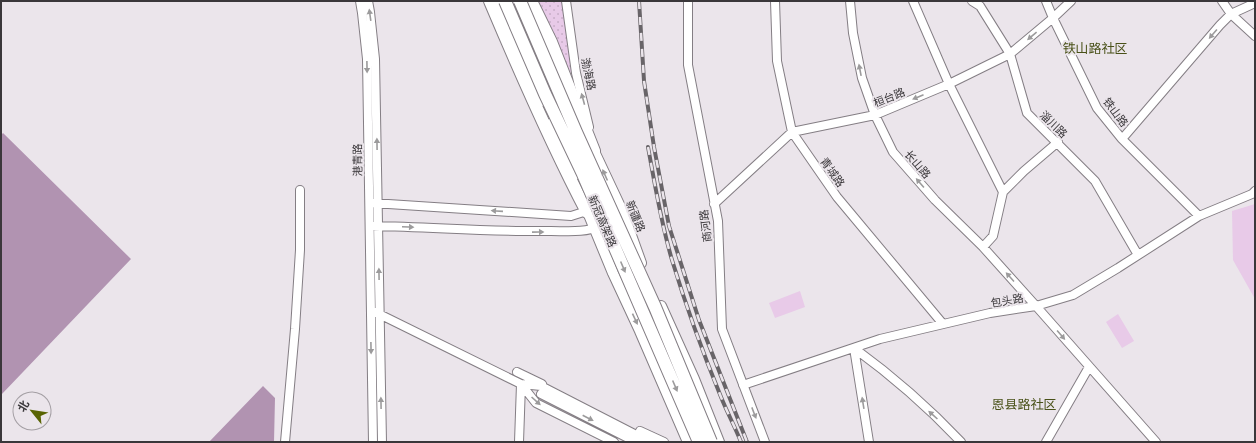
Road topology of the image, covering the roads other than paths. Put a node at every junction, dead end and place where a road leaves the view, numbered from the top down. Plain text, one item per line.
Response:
1 (360, 1) edge
2 (368, 1) edge
3 (490, 1) edge
4 (498, 1) edge
5 (505, 1) edge
6 (520, 1) edge
7 (524, 1) edge
8 (531, 1) edge
9 (566, 1) edge
10 (688, 1) edge
11 (775, 1) edge
12 (850, 1) edge
13 (913, 1) edge
14 (972, 1) edge
15 (1046, 1) edge
16 (1071, 1) edge
17 (1222, 1) edge
18 (1255, 3) edge
19 (1231, 14) junction
20 (1053, 18) junction
21 (1255, 36) edge
22 (1010, 54) junction
23 (948, 84) junction
24 (875, 115) junction
25 (792, 132) junction
26 (1122, 139) junction
27 (1058, 142) junction
28 (594, 151) junction
29 (300, 190) dead end
30 (1003, 192) junction
31 (1254, 193) edge
32 (614, 195) junction
33 (369, 203) junction
34 (378, 204) junction
35 (714, 204) junction
36 (587, 212) junction
37 (622, 213) junction
38 (1198, 216) junction
39 (369, 226) junction
40 (378, 226) junction
41 (594, 228) junction
42 (983, 247) junction
43 (1138, 255) junction
44 (1036, 306) junction
45 (370, 310) junction
46 (379, 313) junction
47 (943, 324) junction
48 (854, 348) junction
49 (1089, 367) junction
50 (517, 372) dead end
51 (521, 384) junction
52 (743, 385) junction
53 (541, 394) dead end
54 (285, 442) edge
55 (373, 442) edge
56 (382, 442) edge
57 (519, 442) edge
58 (614, 442) edge
59 (636, 442) edge
60 (650, 442) edge
61 (664, 442) edge
62 (688, 442) edge
63 (699, 442) edge
64 (711, 442) edge
65 (719, 442) edge
66 (765, 442) edge
67 (869, 442) edge
68 (960, 442) edge
69 (1046, 442) edge
70 (1156, 442) edge

1 -> 33 street, 港青路
34 -> 2 street, 港青路
3 - 36 highway
4 - 36 main road
5 -> 63 highway, 新冠高架路, bridge
6 - 64 highway, 新冠高架路, bridge
7 - 28 main road, 新疆路
8 - 28 highway
28 -> 9 street, 渤海路
10 - 35 street, 商河路
11 - 25 street, 青城路
24 -> 12 street, 长山路
13 - 23 street
14 - 22 street, 淄川路
15 - 20 street, 铁山路
16 - 20 street, 桓台路
17 - 19 street
18 - 19 street
19 - 21 street
19 -> 26 street
20 -> 22 street, 桓台路
20 - 26 street, 铁山路
22 - 23 street, 桓台路
22 - 27 street, 淄川路
23 -> 24 street, 桓台路
23 - 30 street
24 - 25 street, 桓台路
42 -> 24 street, 长山路
25 - 35 street
25 - 47 street, 青城路
26 - 38 street, 铁山路
27 - 30 street
27 - 43 street, 淄川路
32 -> 28 main road, 新疆路
29 - 54 street
30 - 42 street
31 - 38 street, 包头路
32 - 36 street
32 - 37 main road, 新疆路
33 - 34 street
33 - 39 street, 港青路
36 -> 34 street
34 - 40 street, 港青路
35 - 52 street, 商河路
36 - 41 main road
37 - 41 street
37 - 65 main road, 新疆路
38 - 43 street, 包头路
39 - 40 street
39 - 45 street, 港青路
40 -> 41 street
46 -> 40 street, 港青路
41 -> 62 main road
44 -> 42 street, 长山路
43 - 44 street, 包头路
44 - 47 street, 包头路
44 -> 49 street, 长山路
45 - 46 street
45 -> 55 street, 港青路
46 - 51 street
56 -> 46 street, 港青路
47 - 48 street, 包头路
48 - 52 street, 包头路
67 -> 48 street
68 -> 48 street
49 - 69 street
49 - 70 street, 长山路
50 - 61 street
51 - 57 street
51 -> 58 street
51 - 60 street
52 -> 66 street, 商河路
53 -> 59 street

